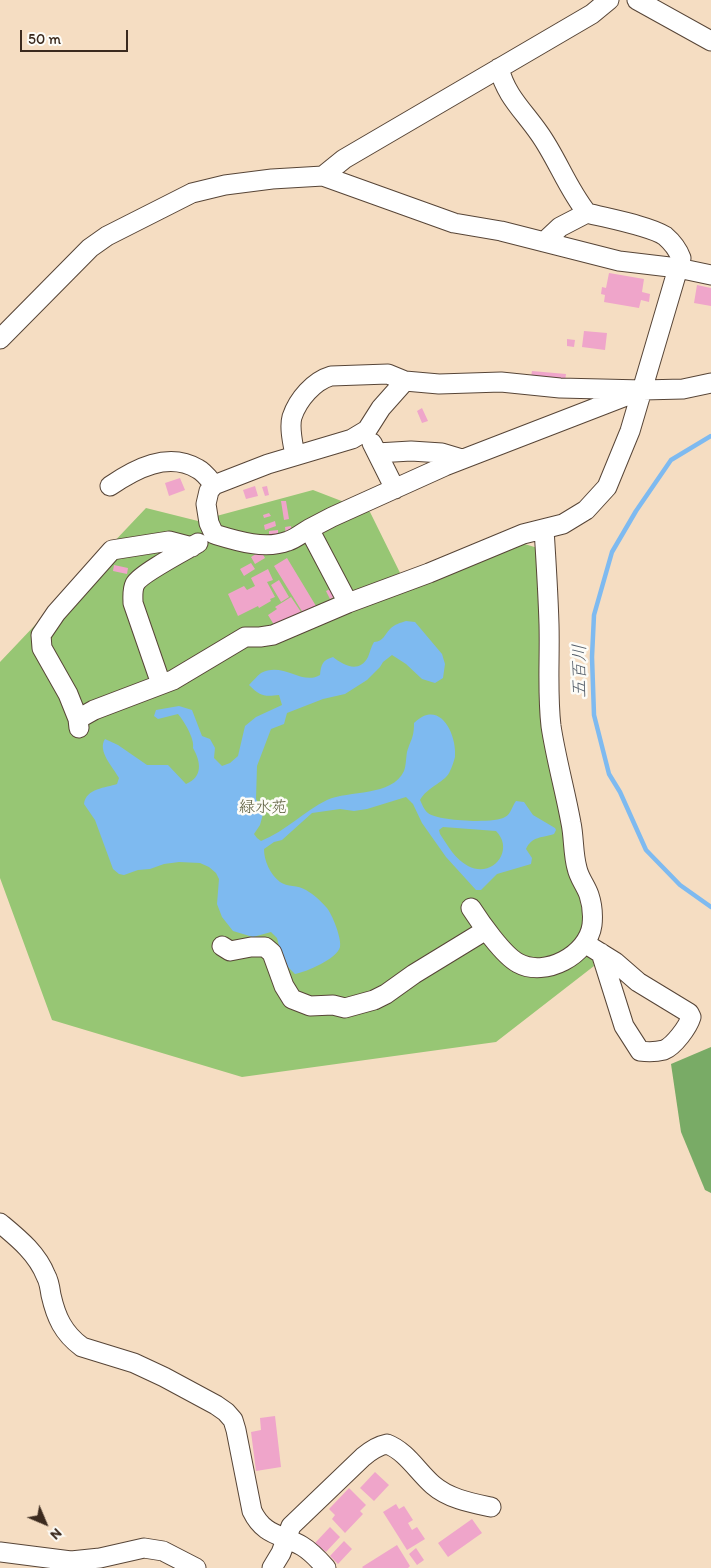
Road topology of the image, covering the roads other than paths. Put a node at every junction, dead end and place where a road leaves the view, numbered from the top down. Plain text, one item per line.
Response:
1 (609, 0) edge
2 (638, 0) edge
3 (711, 41) edge
4 (499, 68) junction
5 (323, 176) junction
6 (587, 213) junction
7 (544, 242) junction
8 (678, 268) junction
9 (711, 275) edge
10 (0, 339) edge
11 (405, 381) junction
12 (711, 383) edge
13 (643, 390) junction
14 (366, 430) junction
15 (377, 453) junction
16 (295, 455) junction
17 (462, 459) junction
18 (214, 485) junction
19 (110, 486) dead end
20 (395, 489) junction
21 (309, 529) junction
22 (544, 529) junction
23 (214, 534) junction
24 (192, 546) junction
25 (348, 603) junction
26 (161, 684) junction
27 (471, 908) dead end
28 (486, 930) junction
29 (222, 946) dead end
30 (593, 948) junction
31 (0, 1223) edge
32 (491, 1507) dead end
33 (286, 1540) junction
34 (0, 1552) edge
35 (122, 1561) edge
36 (196, 1568) edge
37 (272, 1568) edge
38 (326, 1568) edge

1 - 4 street
2 - 3 street
4 - 5 street
4 - 6 street
5 - 7 street
5 - 10 street
6 - 7 street
6 - 8 street
7 - 8 street
8 - 9 street
8 - 13 street
11 - 13 street
11 - 14 street
11 - 16 street
12 - 13 street
13 - 17 street
13 - 22 street
14 - 15 street
14 - 16 street
15 - 17 street
15 - 20 street
16 - 18 street
17 - 20 street
18 - 19 street
18 - 23 street
20 - 21 street
21 - 23 street
21 - 25 street
22 - 25 street
22 - 30 street
23 - 24 street
24 - 26 street
24 - 26 street
25 - 26 street
27 - 28 street
28 - 29 street
28 - 30 street
30 - 30 street
31 - 33 street
32 - 33 street
33 - 37 street
33 - 38 street
34 - 35 street
35 - 36 street

